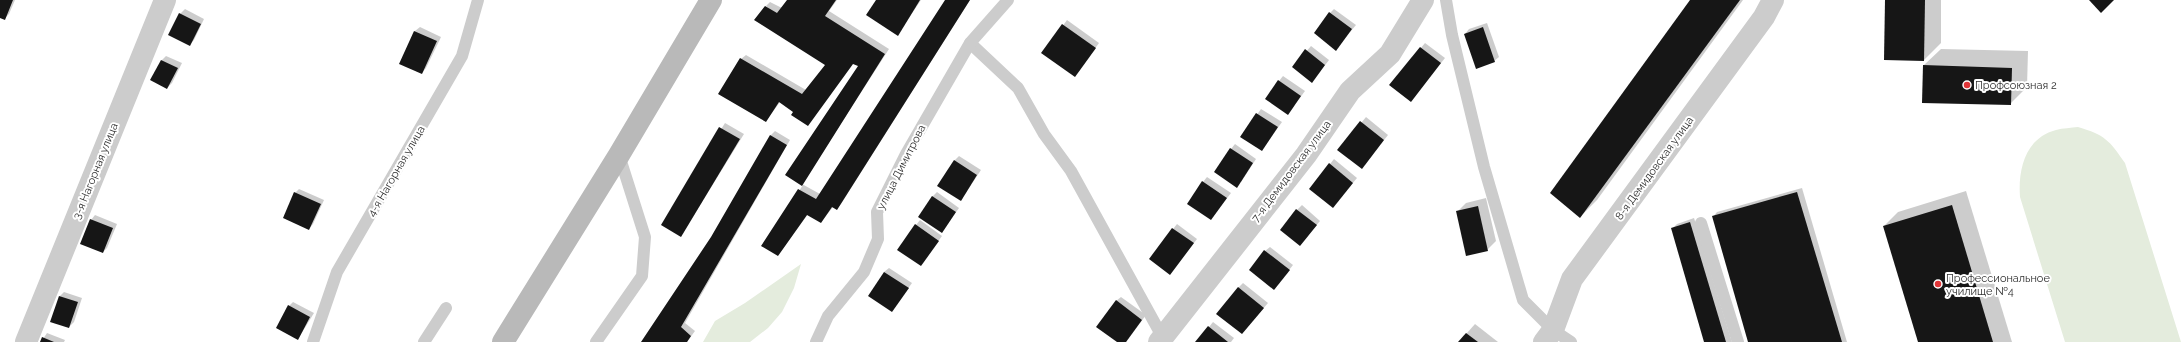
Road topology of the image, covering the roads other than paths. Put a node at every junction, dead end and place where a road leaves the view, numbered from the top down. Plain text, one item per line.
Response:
1 (165, 0) edge
2 (478, 0) edge
3 (710, 0) edge
4 (1008, 0) edge
5 (1423, 0) edge
6 (1446, 0) edge
7 (1773, 0) edge
8 (970, 43) junction
9 (619, 155) junction
10 (1701, 223) dead end
11 (446, 308) dead end
12 (1549, 336) edge
13 (1161, 340) edge
14 (26, 342) edge
15 (313, 342) edge
16 (424, 342) edge
17 (503, 342) edge
18 (596, 342) edge
19 (816, 342) edge
20 (1571, 342) edge
21 (1738, 342) edge

1 - 14 street, 3-я Нагорная улица
2 - 15 lane, 4-я Нагорная улица
3 - 9 main road
4 - 8 lane, улица Димитрова
5 - 13 street, 7-я Демидовская улица
6 - 12 lane
7 - 12 street, 8-я Демидовская улица
8 - 13 lane
8 - 19 lane, улица Димитрова
9 - 17 main road
9 - 18 lane
10 - 21 lane
11 - 16 lane
12 - 20 lane

